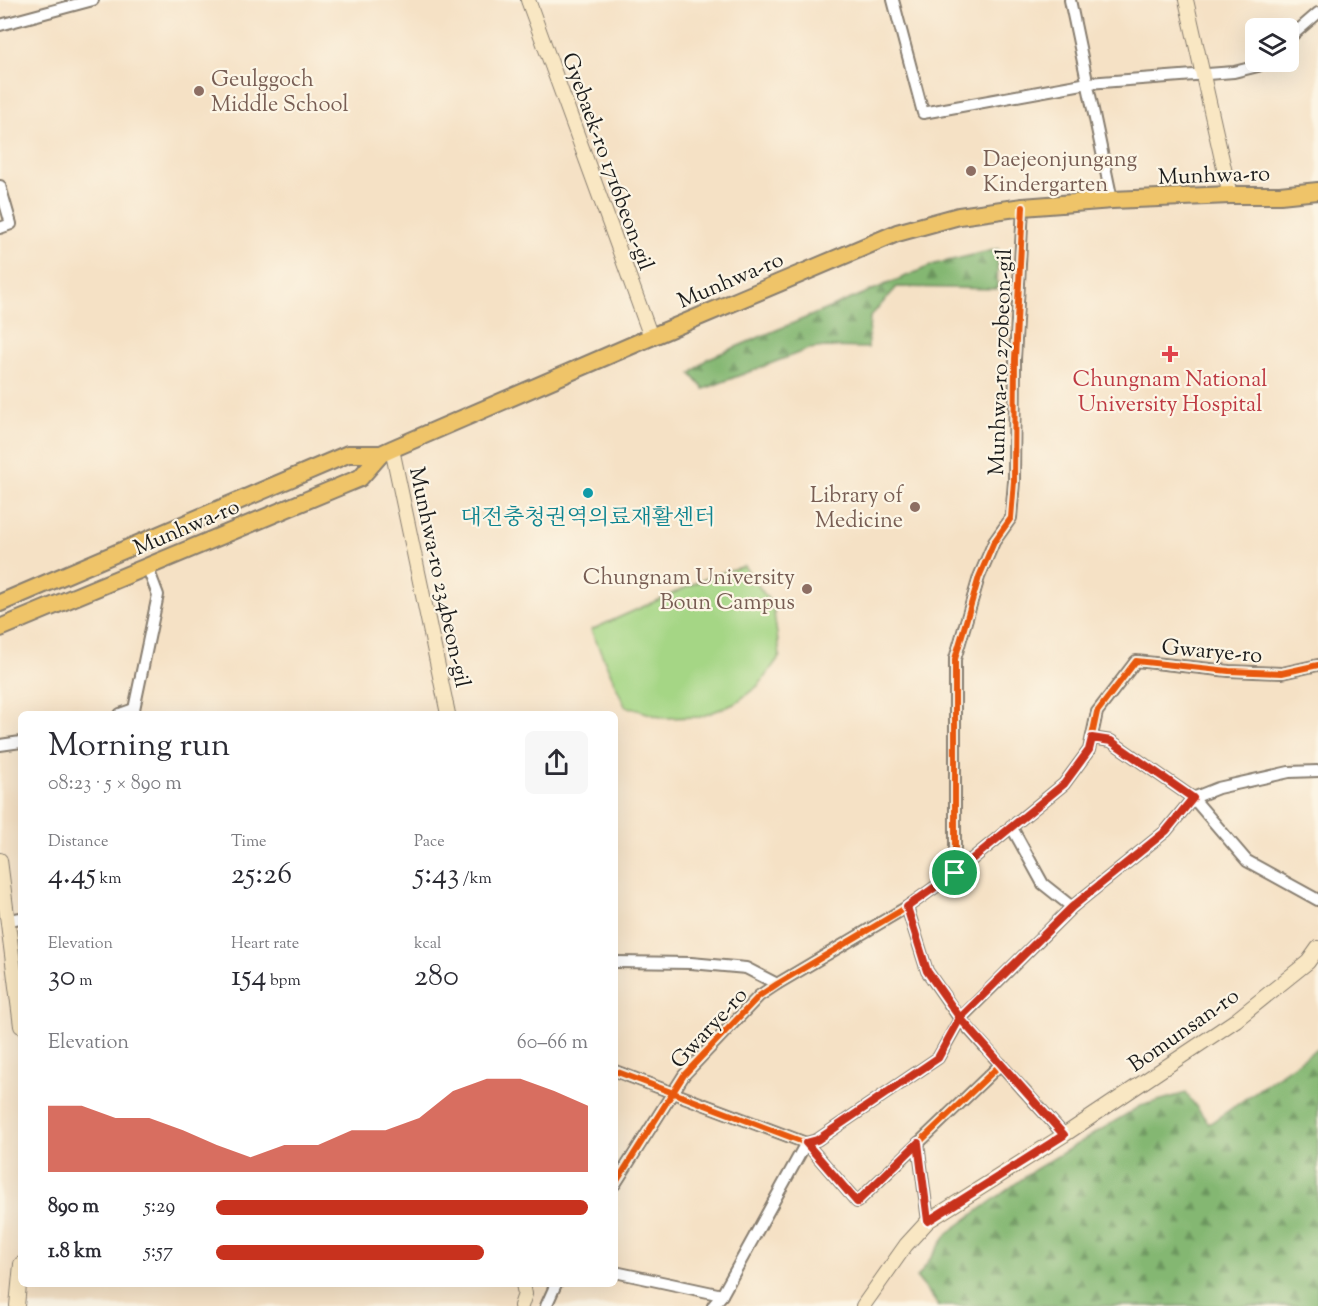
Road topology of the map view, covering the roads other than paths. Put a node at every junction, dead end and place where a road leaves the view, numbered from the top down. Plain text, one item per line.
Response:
1 (93, 0) edge
2 (528, 0) edge
3 (893, 0) edge
4 (1070, 0) edge
5 (1186, 0) edge
6 (1318, 13) edge
7 (0, 25) edge
8 (1299, 29) edge
9 (1245, 69) edge
10 (1203, 74) junction
11 (1088, 82) junction
12 (0, 186) edge
13 (1318, 191) edge
14 (1230, 195) junction
15 (1112, 200) junction
16 (1023, 207) junction
17 (0, 228) edge
18 (651, 337) junction
19 (387, 452) junction
20 (147, 566) junction
21 (0, 603) edge
22 (0, 628) edge
23 (1318, 665) edge
24 (134, 711) edge
25 (447, 711) edge
26 (1092, 738) junction
27 (18, 742) edge
28 (0, 745) edge
29 (1318, 771) edge
30 (1193, 798) junction
31 (1011, 826) junction
32 (0, 860) edge
33 (955, 873) junction
34 (1318, 900) edge
35 (907, 907) junction
36 (1072, 907) junction
37 (14, 919) edge
38 (1318, 948) edge
39 (618, 962) edge
40 (18, 980) edge
41 (777, 984) junction
42 (960, 1018) junction
43 (1001, 1064) junction
44 (618, 1072) edge
45 (675, 1092) junction
46 (1064, 1135) junction
47 (806, 1143) junction
48 (918, 1143) junction
49 (618, 1179) edge
50 (928, 1221) junction
51 (618, 1273) edge
52 (19, 1287) edge
53 (524, 1287) edge
54 (555, 1287) edge
55 (722, 1295) junction
56 (17, 1306) edge
57 (521, 1306) edge
58 (546, 1306) edge
59 (713, 1306) edge
60 (863, 1306) edge

1 - 7 street
2 - 18 main road, Gyebaek-ro 1716beon-gil
3 - 11 street
4 - 11 street
5 - 10 main road
6 - 8 street
9 - 10 street
10 - 11 street
10 - 14 main road
11 - 15 street
12 - 17 street
13 - 14 main road, Munhwa-ro
14 - 15 main road, Munhwa-ro
15 - 16 main road, Munhwa-ro
16 - 18 main road, Munhwa-ro
16 - 33 street, Munhwa-ro 270beon-gil
18 - 19 main road, Munhwa-ro
19 - 20 main road, Munhwa-ro
19 - 21 main road, Munhwa-ro
19 - 25 main road, Munhwa-ro 234beon-gil
20 - 22 main road, Munhwa-ro
20 - 24 street
23 - 26 street, Gwarye-ro
26 - 30 street
26 - 31 street, Gwarye-ro
27 - 28 street
29 - 30 street
30 - 34 street
30 - 36 street
31 - 33 street, Gwarye-ro
31 - 36 street
32 - 37 main road
33 - 35 street, Gwarye-ro
35 - 41 street, Gwarye-ro
35 - 42 street
36 - 42 street
37 - 40 main road
38 - 46 main road, Bomunsan-ro
39 - 41 street
41 - 45 street, Gwarye-ro
42 - 43 street
42 - 47 street
43 - 46 street
43 - 48 street
44 - 45 street
45 - 47 street
45 - 49 street, Gwarye-ro
46 - 50 main road, Bomunsan-ro
47 - 48 street
47 - 55 street
48 - 50 street
50 - 60 main road, Bomunsan-ro
51 - 55 street
52 - 56 main road
53 - 57 main road
54 - 58 street
55 - 59 street

